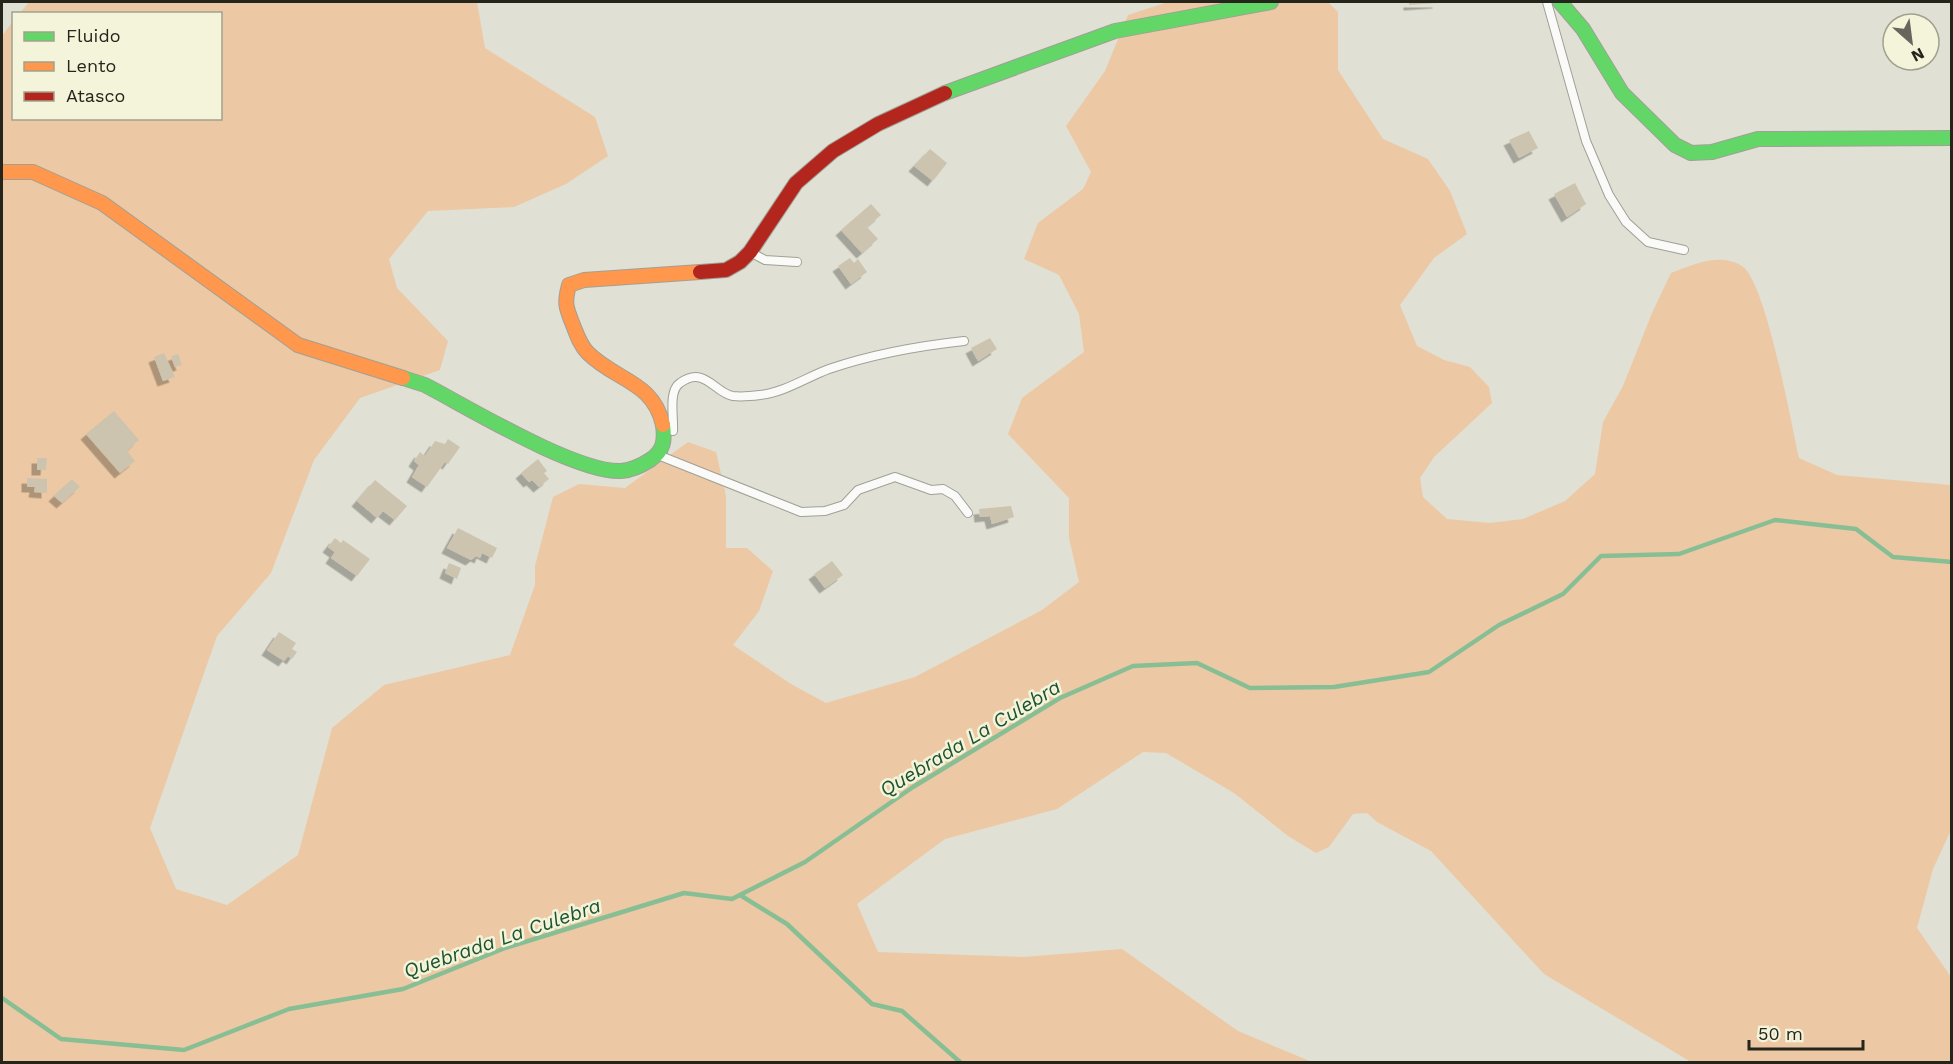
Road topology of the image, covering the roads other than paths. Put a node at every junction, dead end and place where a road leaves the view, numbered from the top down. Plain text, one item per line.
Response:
1 (1271, 2) edge
2 (1547, 2) edge
3 (1560, 2) edge
4 (1952, 138) edge
5 (2, 172) edge
6 (1684, 250) dead end
7 (750, 252) junction
8 (797, 262) dead end
9 (964, 341) dead end
10 (665, 441) junction
11 (657, 455) junction
12 (968, 513) dead end

1 - 7 street
2 - 6 lane
3 - 4 street
5 - 11 street
7 - 8 lane
7 - 10 street
9 - 10 lane
10 - 11 street
11 - 12 lane

